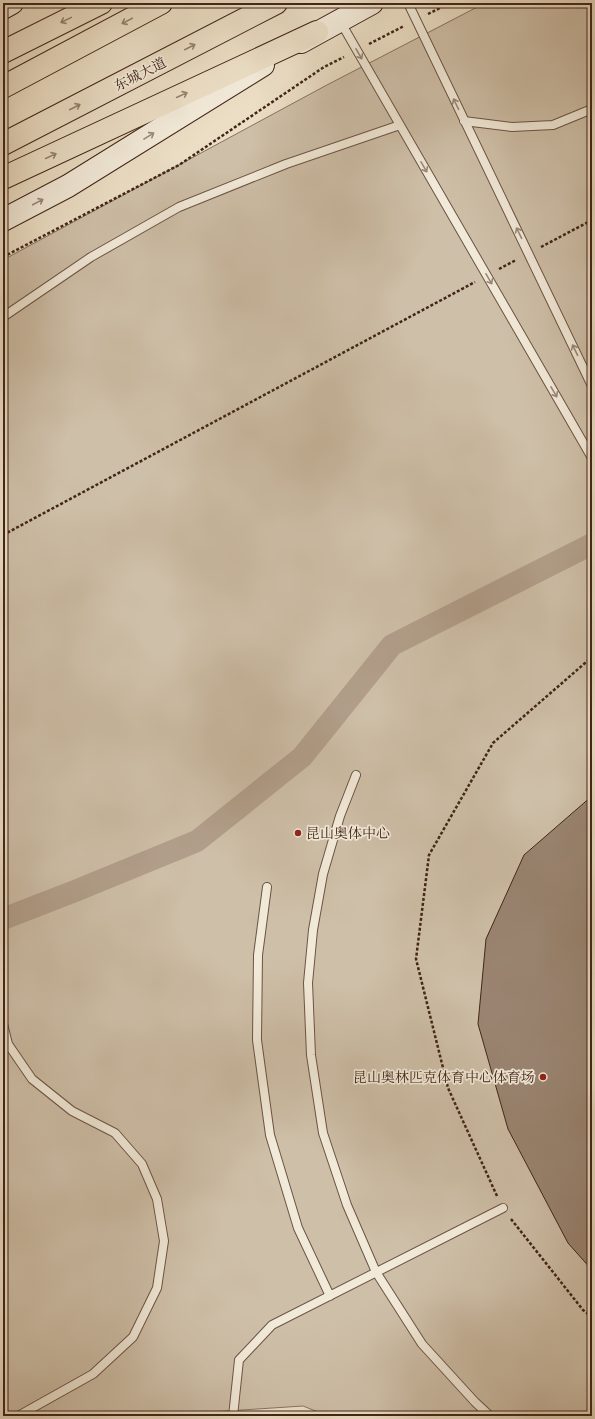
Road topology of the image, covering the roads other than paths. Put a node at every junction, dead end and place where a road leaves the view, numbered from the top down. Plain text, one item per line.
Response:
1 (12, 3) edge
2 (101, 3) edge
3 (161, 3) edge
4 (276, 3) edge
5 (372, 3) edge
6 (408, 3) edge
7 (3, 8) edge
8 (339, 20) junction
9 (317, 32) junction
10 (3, 52) edge
11 (3, 86) edge
12 (592, 109) edge
13 (464, 121) junction
14 (400, 125) junction
15 (3, 144) edge
16 (3, 178) edge
17 (3, 220) edge
18 (3, 317) edge
19 (592, 386) edge
20 (592, 458) edge
21 (356, 775) dead end
22 (267, 888) dead end
23 (3, 1024) edge
24 (503, 1208) road end
25 (376, 1272) junction
26 (330, 1296) junction
27 (18, 1416) edge
28 (233, 1416) edge
29 (490, 1416) edge

1 - 7 main road
2 -> 10 highway
3 -> 11 highway
15 -> 4 highway, 东城大道
5 - 8 main road
13 -> 6 lane
8 - 9 main road
8 -> 14 lane
16 -> 9 highway
17 -> 9 main road
12 - 13 lane
19 -> 13 lane
14 - 18 lane
14 -> 20 lane
21 - 25 lane
22 - 26 lane
23 - 27 lane
24 - 25 lane
25 - 26 lane
25 - 29 lane
26 - 28 lane

